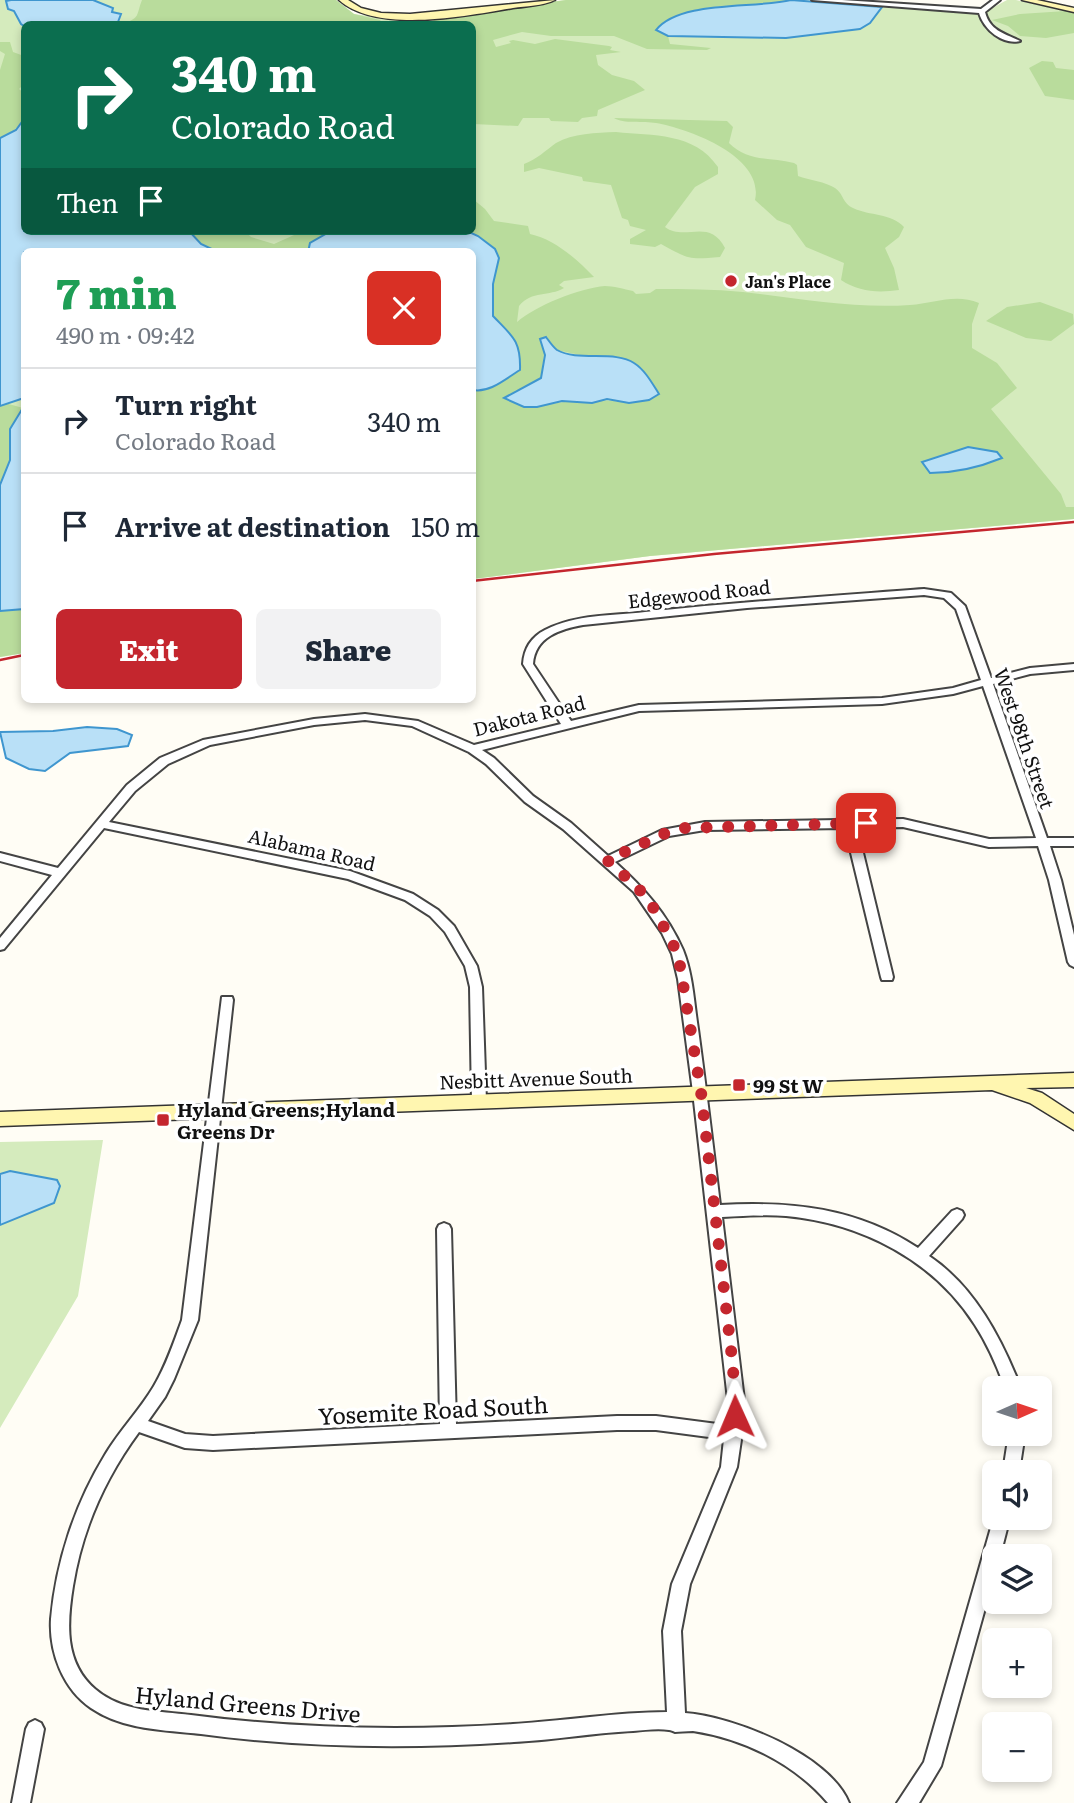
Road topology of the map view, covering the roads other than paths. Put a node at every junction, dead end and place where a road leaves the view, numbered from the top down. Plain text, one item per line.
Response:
1 (343, 0) edge
2 (551, 0) edge
3 (815, 0) edge
4 (997, 0) edge
5 (1026, 0) edge
6 (1074, 10) edge
7 (982, 11) junction
8 (1017, 41) dead end
9 (961, 608) joint
10 (1074, 667) edge
11 (987, 682) junction
12 (567, 724) junction
13 (472, 749) junction
14 (850, 823) junction
15 (101, 824) junction
16 (1074, 842) edge
17 (1043, 843) junction
18 (0, 857) edge
19 (607, 860) junction
20 (60, 873) junction
21 (0, 946) edge
22 (1074, 961) edge
23 (887, 977) dead end
24 (227, 1000) dead end
25 (1074, 1080) edge
26 (987, 1083) junction
27 (701, 1092) junction
28 (479, 1101) junction
29 (214, 1111) junction
30 (0, 1119) edge
31 (1074, 1123) edge
32 (713, 1211) junction
33 (957, 1215) dead end
34 (444, 1230) dead end
35 (920, 1256) junction
36 (1010, 1376) edge
37 (136, 1424) junction
38 (447, 1431) junction
39 (734, 1433) junction
40 (998, 1530) edge
41 (676, 1723) junction
42 (35, 1729) dead end
43 (20, 1803) edge
44 (840, 1803) edge
45 (906, 1803) edge

1 - 2 street
3 - 7 street
4 - 7 street
5 - 6 street
7 - 8 street
9 - 11 street, West 98th Street
9 - 12 street, Edgewood Road
10 - 11 street, Dakota Road
11 - 12 street, Dakota Road
11 - 17 street, West 98th Street
12 - 13 street, Dakota Road
13 - 15 street, Dakota Road
13 - 19 street
14 - 17 street
14 - 19 street
14 - 23 street
15 - 20 street, Dakota Road
15 - 28 street, Alabama Road
16 - 17 street
17 - 22 street, West 98th Street
18 - 20 street
19 - 27 street
20 - 21 street, Dakota Road
24 - 29 street, Hyland Greens Drive
25 - 26 street, Nesbitt Avenue South
26 - 27 street, Nesbitt Avenue South
26 - 31 street
27 - 28 street, Nesbitt Avenue South
27 - 32 street
28 - 29 street, Nesbitt Avenue South
29 - 30 street, Nesbitt Avenue South
29 - 37 street, Hyland Greens Drive
32 - 35 street
32 - 39 street
33 - 35 street
34 - 38 street
35 - 36 street
37 - 38 street, Yosemite Road South
37 - 41 street, Hyland Greens Drive
38 - 39 street, Yosemite Road South
39 - 41 street
40 - 45 street
41 - 44 street, Hyland Greens Drive
42 - 43 street

